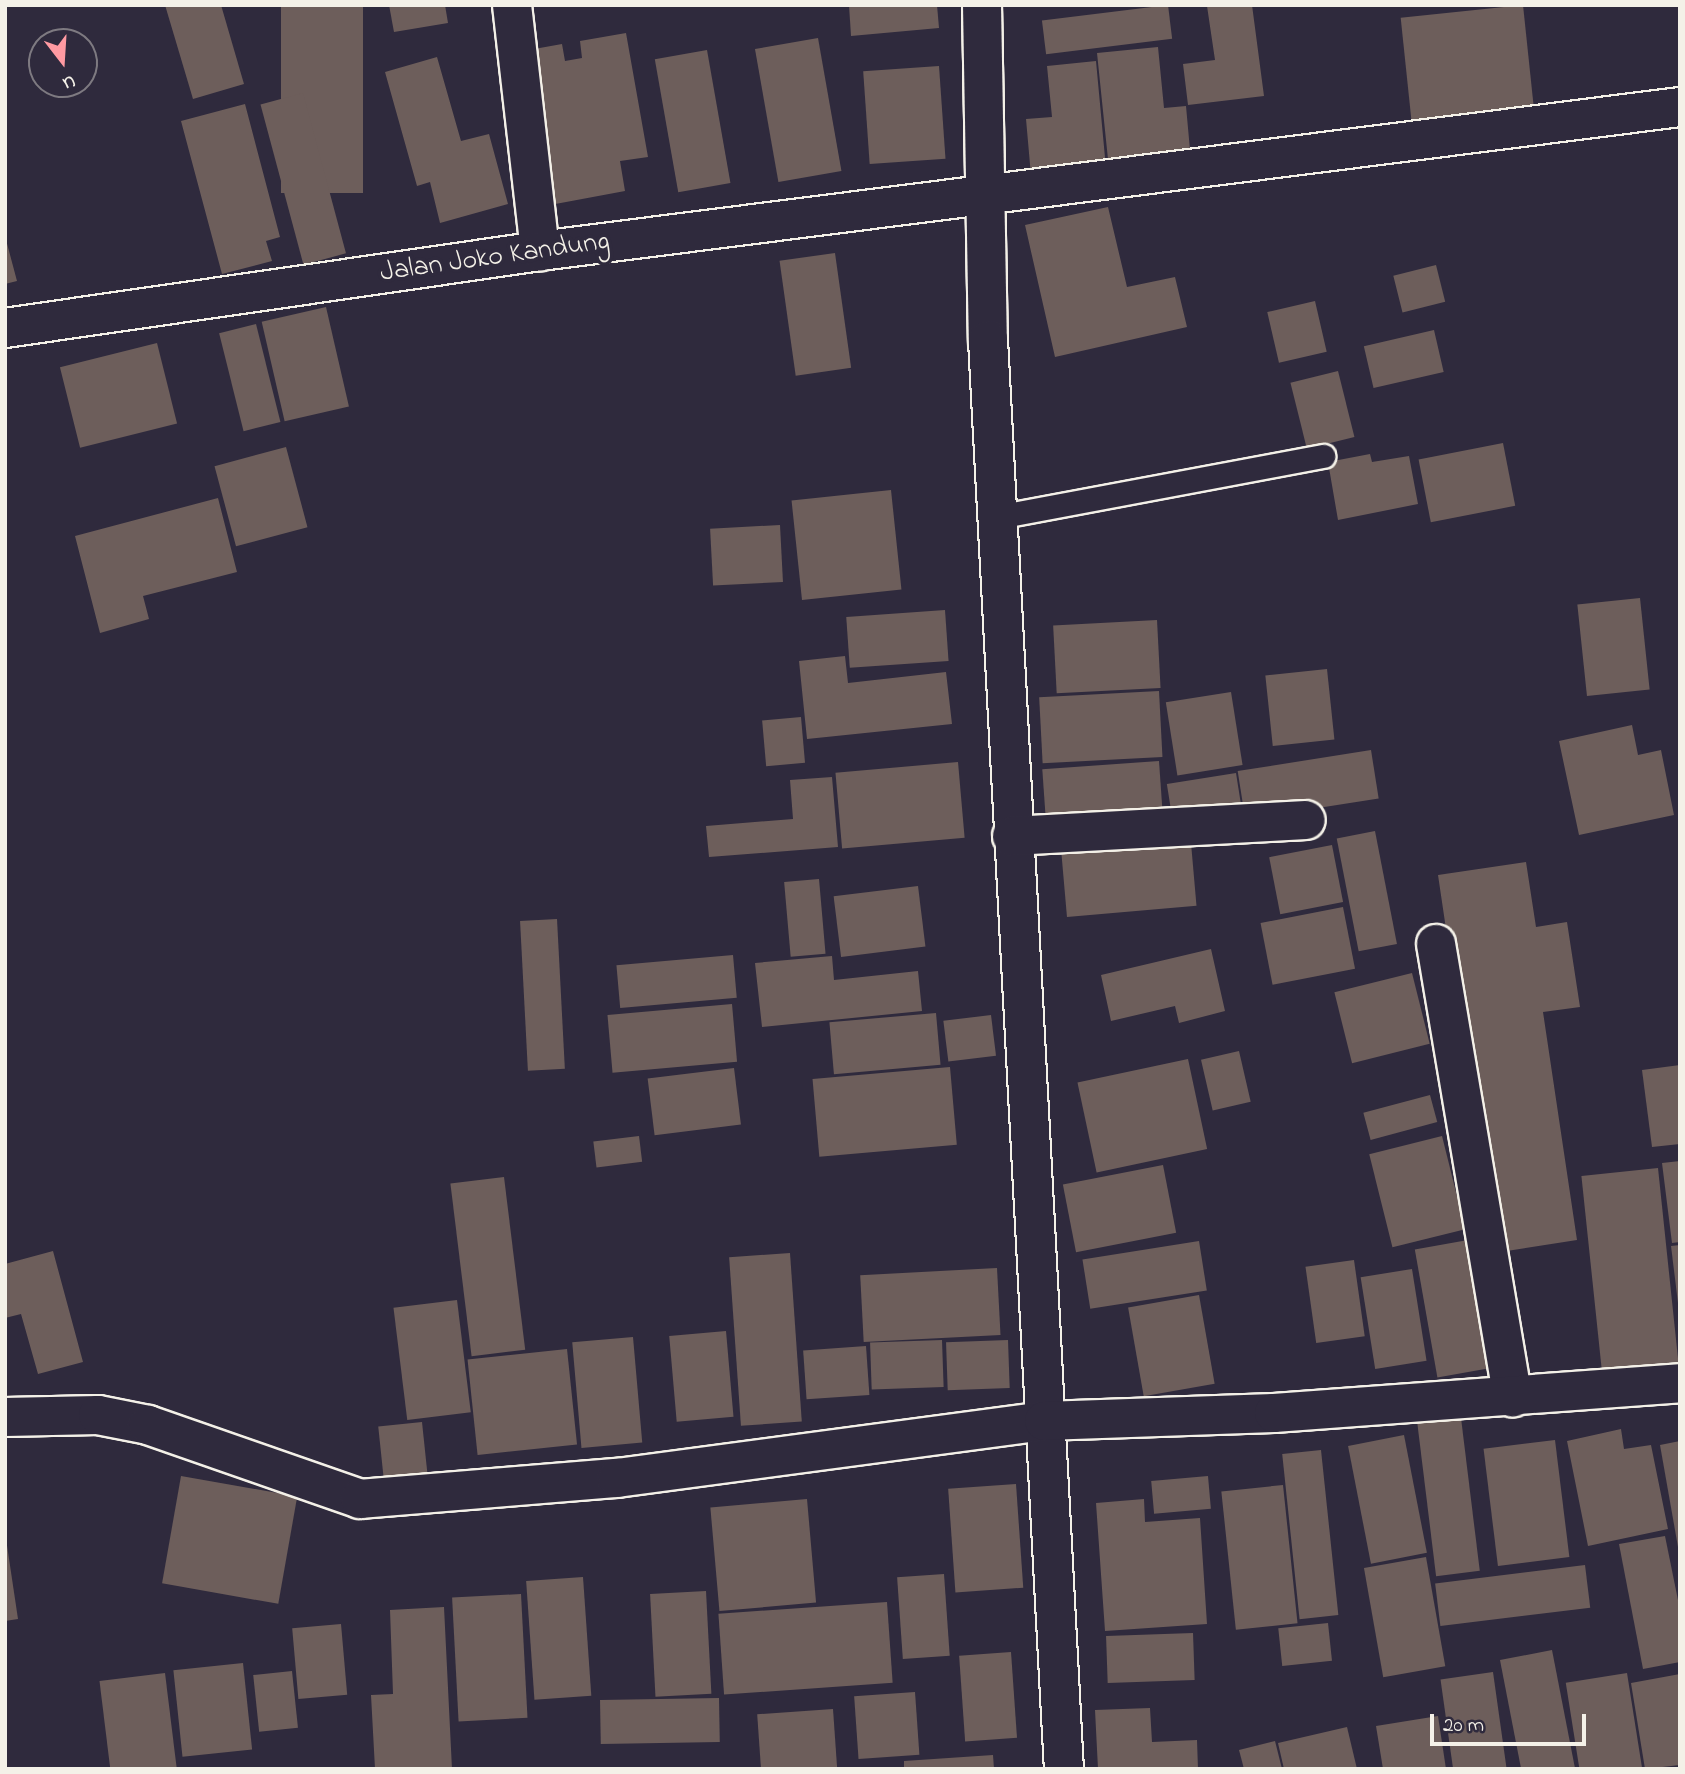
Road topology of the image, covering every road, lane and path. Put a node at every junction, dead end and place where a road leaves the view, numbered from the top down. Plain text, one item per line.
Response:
1 (512, 5) edge
2 (982, 5) edge
3 (1680, 107) edge
4 (986, 197) junction
5 (540, 250) junction
6 (5, 328) edge
7 (1322, 456) dead end
8 (997, 517) junction
9 (1306, 820) dead end
10 (1012, 836) junction
11 (1436, 944) dead end
12 (1680, 1384) edge
13 (1513, 1398) junction
14 (5, 1418) edge
15 (1044, 1421) junction
16 (1063, 1769) edge

1 - 5 street
2 - 4 street
3 - 4 street, Jalan Joko Kandung
4 - 5 street, Jalan Joko Kandung
4 - 8 street
5 - 6 street, Jalan Joko Kandung
7 - 8 lane
8 - 10 street
9 - 10 street
10 - 15 street
11 - 13 street
12 - 13 street
13 - 15 street
14 - 15 street
15 - 16 street

